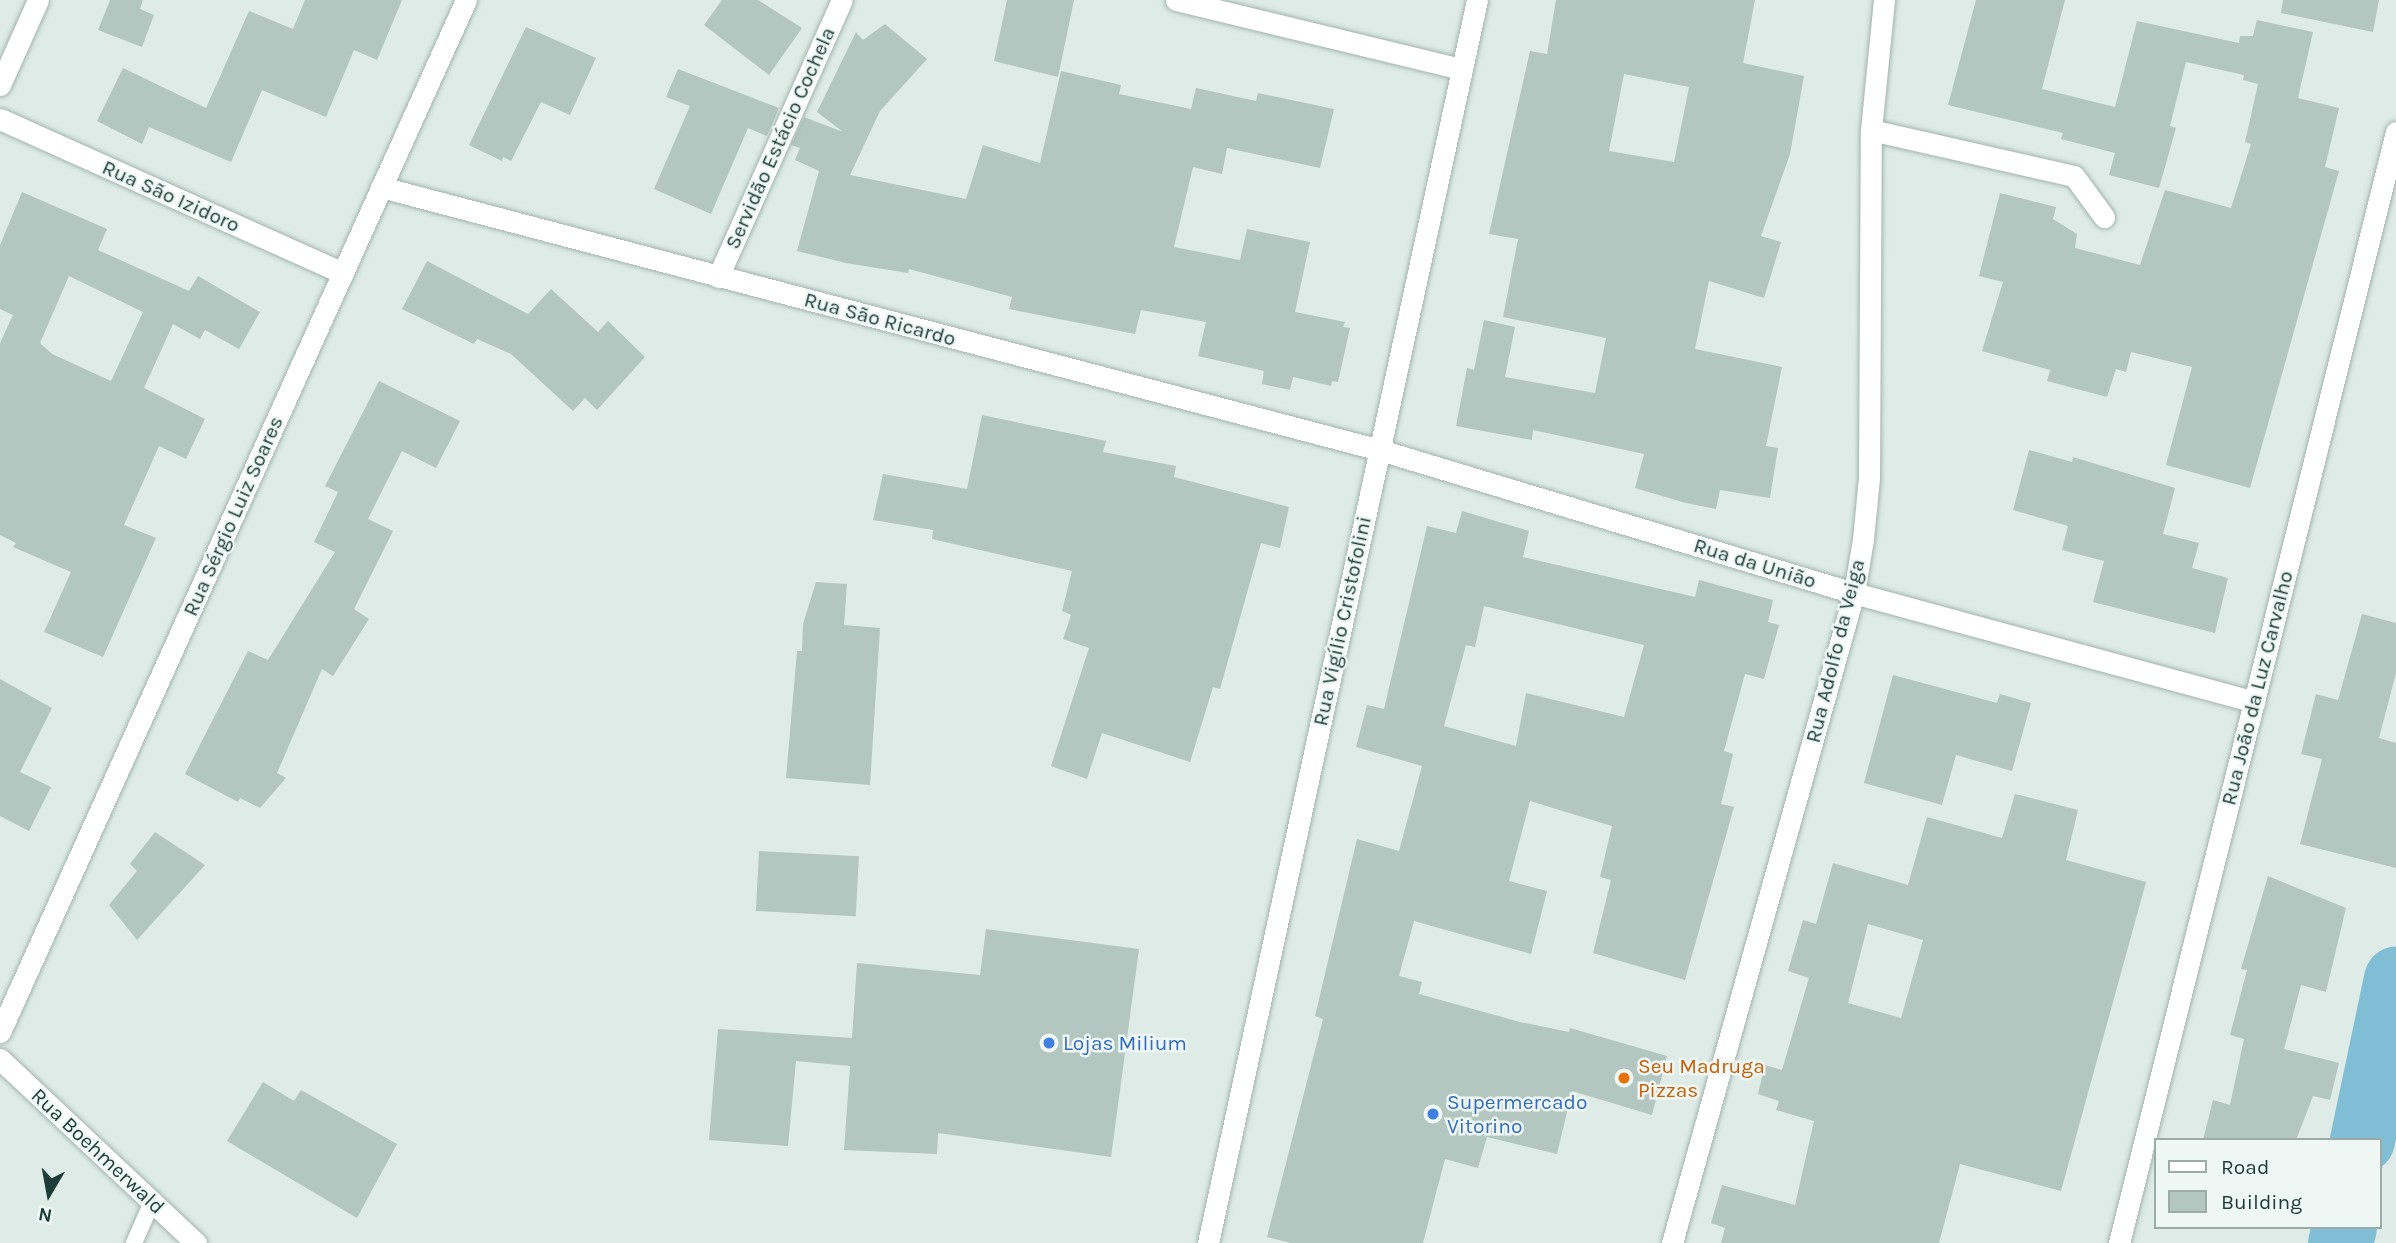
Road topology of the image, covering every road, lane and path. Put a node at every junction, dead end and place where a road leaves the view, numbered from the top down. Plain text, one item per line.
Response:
1 (38, 0) edge
2 (466, 0) edge
3 (842, 0) edge
4 (1176, 0) edge
5 (1477, 0) edge
6 (1884, 0) edge
7 (1462, 69) junction
8 (0, 85) edge
9 (0, 119) edge
10 (1871, 130) junction
11 (2396, 132) edge
12 (381, 187) junction
13 (2104, 216) dead end
14 (343, 273) junction
15 (718, 277) junction
16 (1380, 450) junction
17 (1854, 593) junction
18 (2254, 702) junction
19 (0, 1032) edge
20 (0, 1059) edge
21 (152, 1202) junction
22 (134, 1243) edge
23 (196, 1243) edge
24 (1208, 1243) edge
25 (1672, 1243) edge
26 (2119, 1243) edge

1 - 8 street
2 - 12 street, Rua Sérgio Luiz Soares
3 - 15 street, Servidão Estácio Cochela
4 - 7 street
5 - 7 street, Rua Vigílio Cristofolini
6 - 10 street, Rua Adolfo da Veiga
7 - 16 street, Rua Vigílio Cristofolini
9 - 14 street, Rua São Izidoro
10 - 13 street
10 - 17 street, Rua Adolfo da Veiga
11 - 18 street, Rua João da Luz Carvalho
12 - 14 street, Rua Sérgio Luiz Soares
12 - 15 street, Rua São Ricardo
14 - 19 street, Rua Sérgio Luiz Soares
15 - 16 street, Rua São Ricardo
16 - 17 street, Rua da União
16 - 24 street, Rua Vigílio Cristofolini
17 - 18 street, Rua da União
17 - 25 street, Rua Adolfo da Veiga
18 - 26 street, Rua João da Luz Carvalho
20 - 21 street, Rua Boehmerwald
21 - 22 lane
21 - 23 street, Rua Boehmerwald

